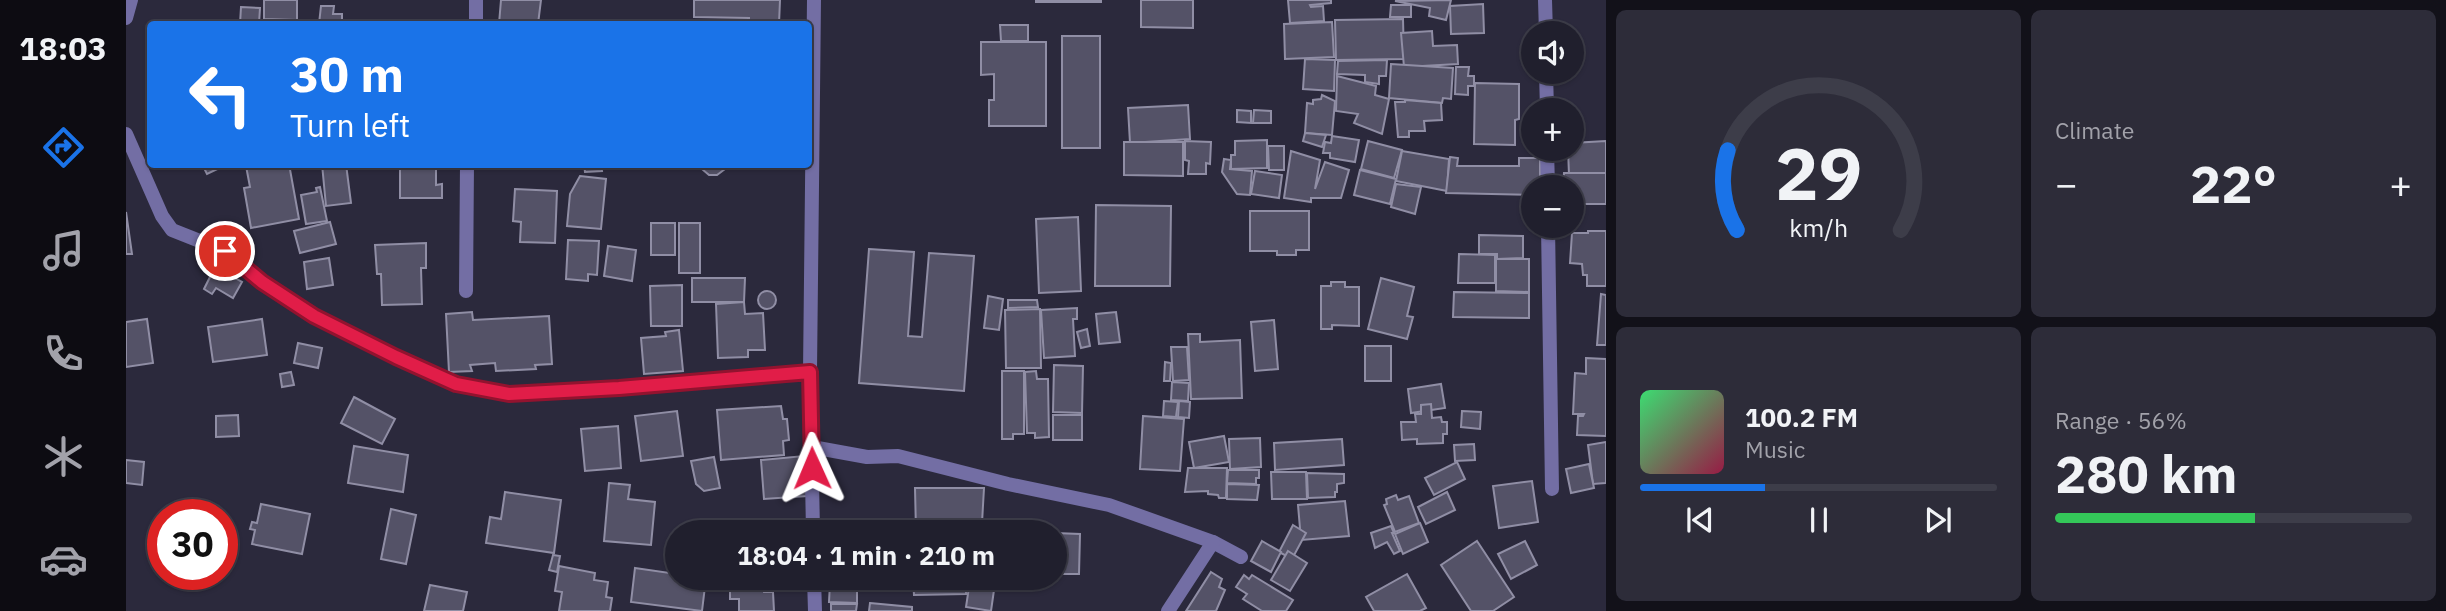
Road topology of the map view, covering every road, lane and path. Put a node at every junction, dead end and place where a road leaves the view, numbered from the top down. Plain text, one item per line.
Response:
1 (131, 0) edge
2 (476, 0) edge
3 (814, 0) edge
4 (1545, 0) edge
5 (126, 18) edge
6 (476, 21) edge
7 (1546, 21) edge
8 (126, 134) edge
9 (467, 168) edge
10 (1548, 238) edge
11 (466, 290) dead end
12 (810, 372) junction
13 (812, 447) junction
14 (1552, 489) dead end
15 (813, 520) edge
16 (1213, 542) junction
17 (1241, 558) dead end
18 (814, 590) edge
19 (815, 611) edge
20 (1168, 611) edge

1 - 5 street
2 - 6 street
3 - 12 street
4 - 7 street
8 - 12 street
9 - 11 street
10 - 14 street
12 - 13 street
13 - 15 street
13 - 16 street
16 - 17 street
16 - 20 street
18 - 19 street

